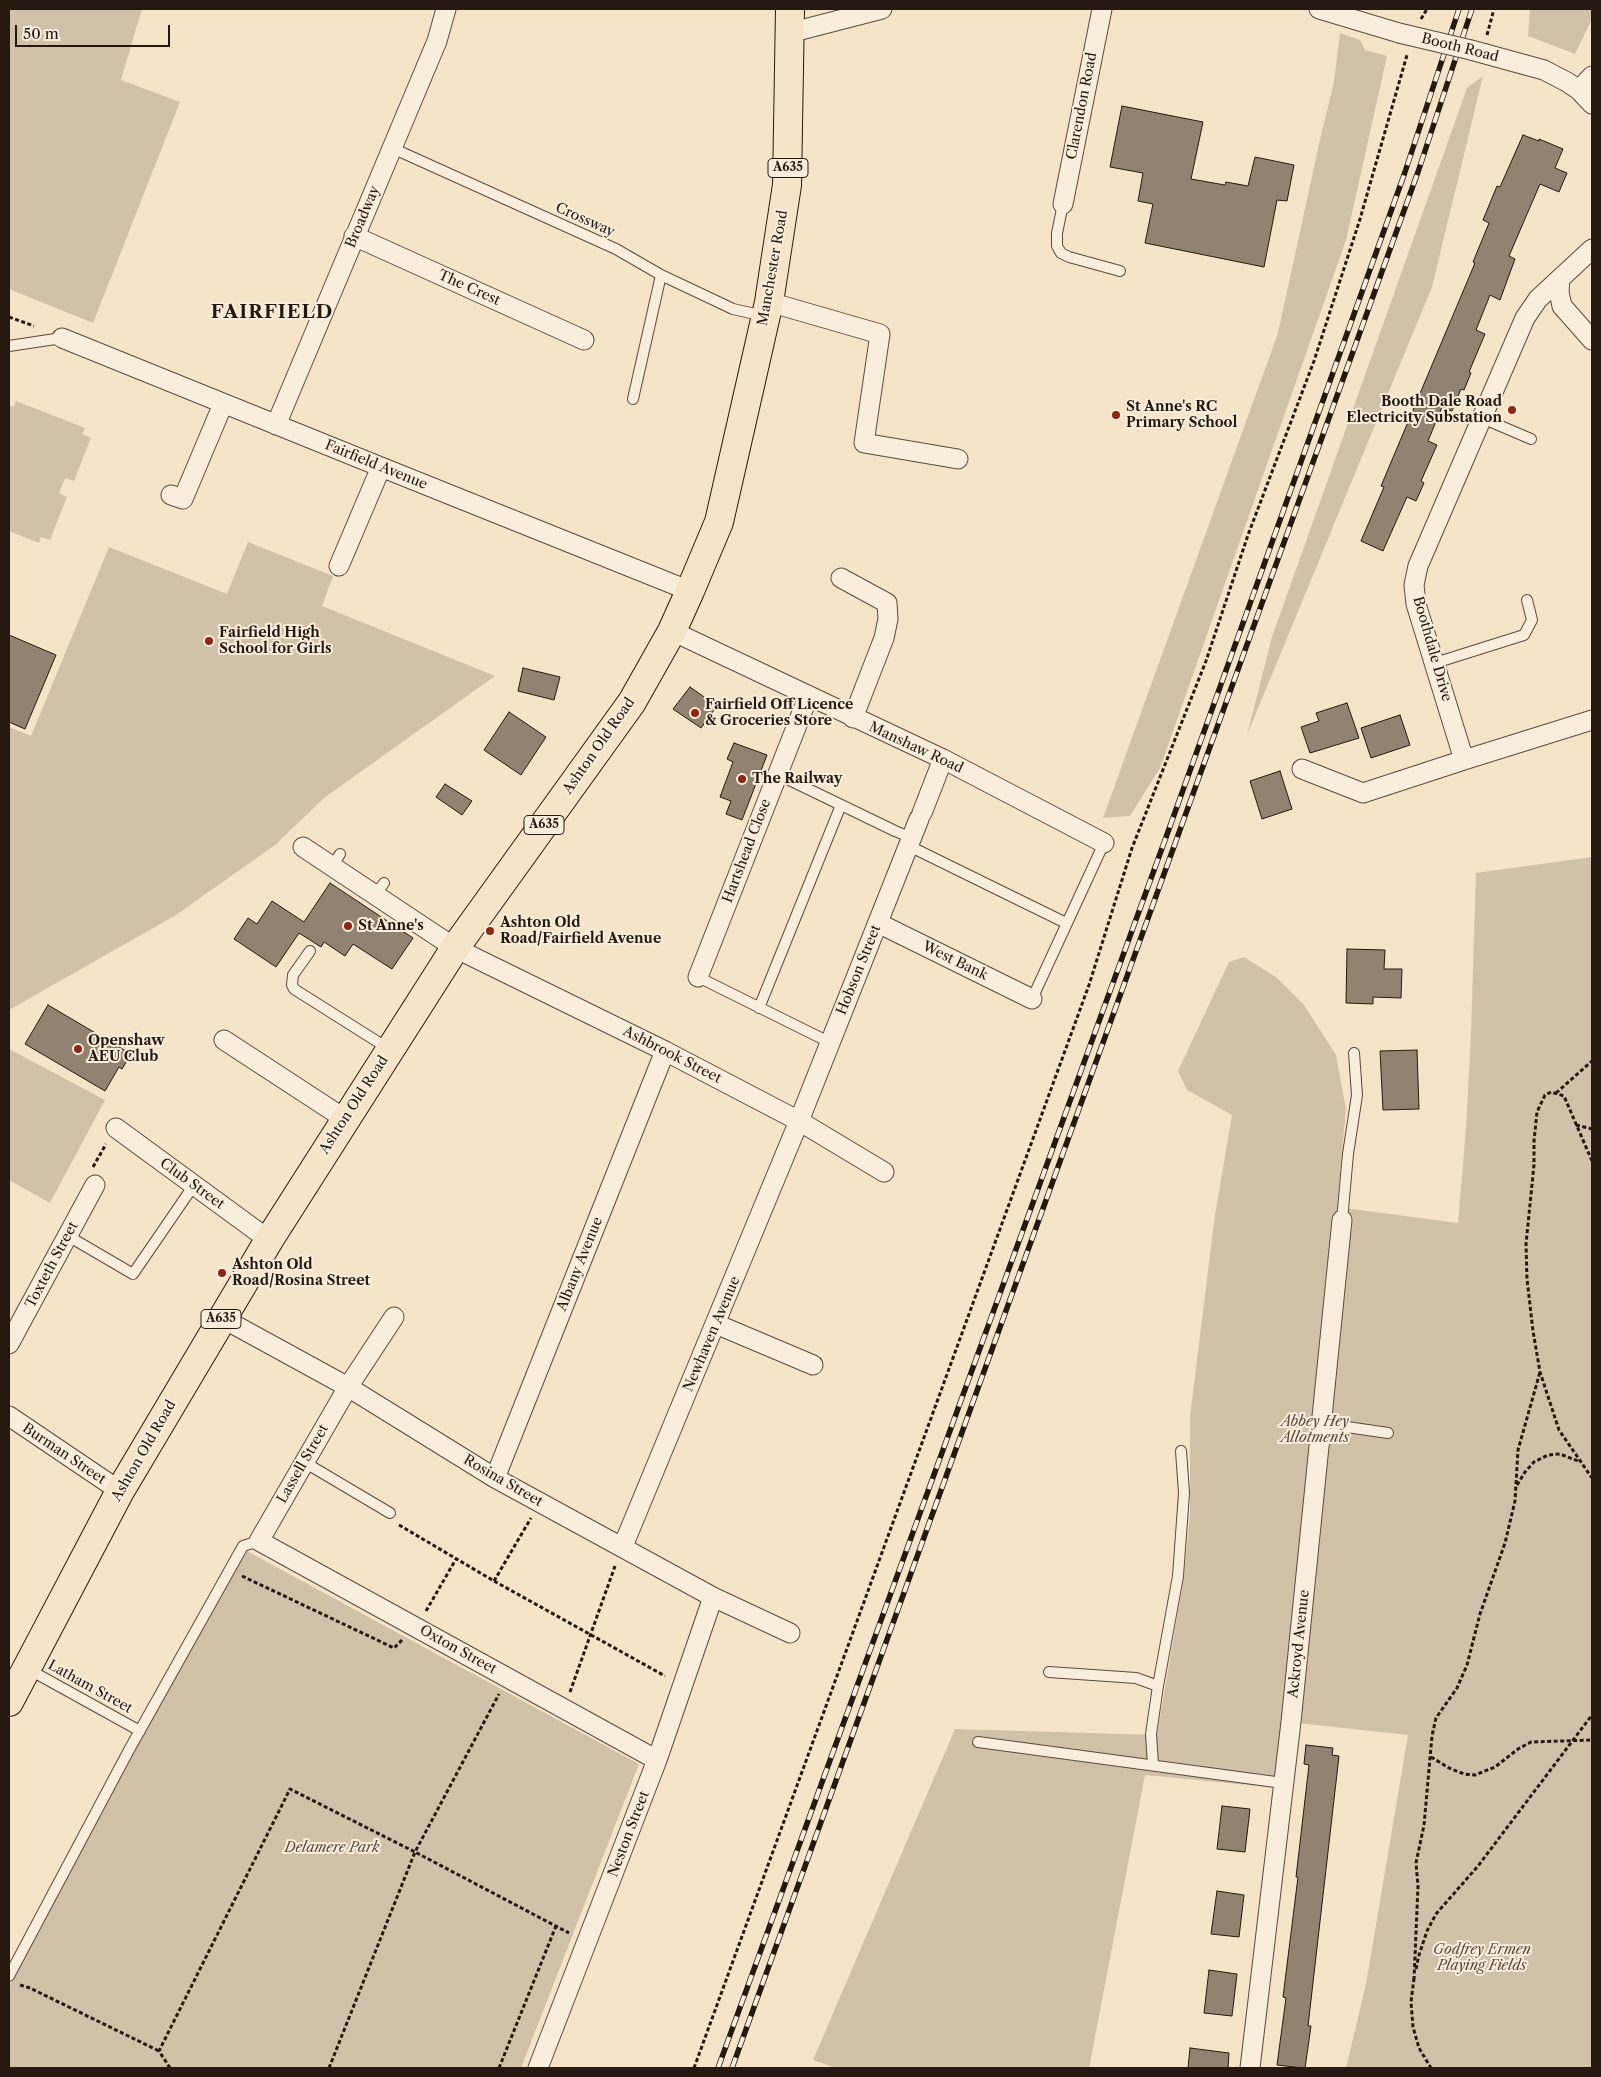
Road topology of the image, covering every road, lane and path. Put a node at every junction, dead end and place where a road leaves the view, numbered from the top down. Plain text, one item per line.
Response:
1 (446, 9) edge
2 (882, 9) edge
3 (1102, 9) edge
4 (1319, 9) edge
5 (1427, 9) edge
6 (1494, 9) edge
7 (789, 21) edge
8 (1419, 25) dead end
9 (1409, 49) dead end
10 (1477, 52) junction
11 (1592, 76) edge
12 (1579, 90) junction
13 (1592, 104) edge
14 (392, 148) junction
15 (1063, 204) joint
16 (354, 236) junction
17 (1592, 249) edge
18 (1120, 271) dead end
19 (661, 275) junction
20 (1560, 279) junction
21 (767, 309) junction
22 (62, 338) joint
23 (584, 340) dead end
24 (1592, 340) edge
25 (9, 346) edge
26 (633, 399) dead end
27 (223, 404) junction
28 (1482, 418) junction
29 (276, 425) junction
30 (1531, 438) dead end
31 (958, 459) dead end
32 (381, 467) junction
33 (171, 495) dead end
34 (719, 522) joint
35 (340, 566) dead end
36 (841, 578) dead end
37 (690, 591) junction
38 (1527, 600) dead end
39 (672, 631) junction
40 (1435, 663) junction
41 (808, 696) junction
42 (853, 718) junction
43 (1591, 724) edge
44 (943, 759) junction
45 (1464, 760) junction
46 (1302, 769) dead end
47 (777, 774) junction
48 (841, 805) junction
49 (911, 842) junction
50 (1104, 843) joint
51 (303, 847) dead end
52 (1066, 923) junction
53 (878, 924) junction
54 (455, 948) junction
55 (310, 951) dead end
56 (698, 978) joint
57 (1032, 999) joint
58 (760, 1008) junction
59 (224, 1040) dead end
60 (831, 1043) junction
61 (390, 1049) junction
62 (665, 1050) junction
63 (1354, 1053) dead end
64 (1592, 1061) edge
65 (1556, 1092) junction
66 (345, 1119) junction
67 (799, 1121) junction
68 (1576, 1125) junction
69 (116, 1128) joint
70 (1592, 1129) edge
71 (1592, 1161) edge
72 (884, 1172) dead end
73 (95, 1185) joint
74 (194, 1185) junction
75 (1342, 1220) joint
76 (68, 1236) junction
77 (269, 1240) junction
78 (394, 1317) dead end
79 (222, 1318) junction
80 (716, 1324) junction
81 (9, 1344) edge
82 (813, 1365) dead end
83 (1540, 1372) junction
84 (348, 1387) junction
85 (9, 1416) edge
86 (1388, 1433) dead end
87 (1181, 1452) dead end
88 (1318, 1452) junction
89 (304, 1462) junction
90 (1580, 1462) junction
91 (495, 1478) junction
92 (1592, 1478) edge
93 (1516, 1486) junction
94 (120, 1492) junction
95 (540, 1502) junction
96 (390, 1513) joint
97 (259, 1541) junction
98 (622, 1546) junction
99 (456, 1559) junction
100 (240, 1576) dead end
101 (494, 1581) junction
102 (714, 1597) junction
103 (417, 1628) junction
104 (790, 1633) dead end
105 (591, 1634) junction
106 (27, 1668) junction
107 (1049, 1672) dead end
108 (508, 1678) junction
109 (683, 1686) junction
110 (1158, 1686) junction
111 (9, 1702) edge
112 (564, 1709) junction
113 (1592, 1715) edge
114 (140, 1731) junction
115 (1573, 1739) junction
116 (1592, 1740) edge
117 (978, 1742) dead end
118 (1431, 1757) junction
119 (657, 1760) junction
120 (1153, 1764) junction
121 (1283, 1783) junction
122 (415, 1852) junction
123 (556, 1926) junction
124 (588, 1942) junction
125 (9, 1976) edge
126 (22, 1976) dead end
127 (1414, 1980) junction
128 (159, 2051) junction
129 (170, 2068) edge
130 (329, 2068) edge
131 (500, 2068) edge
132 (538, 2068) edge
133 (694, 2068) edge
134 (1250, 2068) edge
135 (1431, 2068) edge

1 - 14 street, Broadway
2 - 7 street
3 - 15 street, Clarendon Road
4 - 10 street, Booth Road, bridge
5 - 8 path
6 - 10 path
7 - 21 highway, Manchester Road / A635
9 - 133 path
10 - 12 street, Booth Road
11 - 12 street
12 - 13 street, Booth Road
14 - 16 street, Broadway
14 - 19 lane, Crossway
15 - 18 lane
16 - 23 street, The Crest
16 - 29 street, Broadway
17 - 20 street, Boothdale Drive
19 - 21 lane, Crossway
19 - 26 lane
20 - 24 street
20 - 28 street, Boothdale Drive
21 - 31 street
21 - 34 highway, Manchester Road / A635
22 - 25 lane
22 - 27 street, Fairfield Avenue
27 - 29 street, Fairfield Avenue
27 - 33 street
28 - 30 lane
28 - 40 street, Boothdale Drive
29 - 32 street, Fairfield Avenue
32 - 35 street
32 - 37 street, Fairfield Avenue
34 - 37 highway, Ashton Old Road / A635
36 - 42 street
37 - 39 highway, Ashton Old Road / A635
38 - 40 lane
39 - 41 street, Manshaw Road
39 - 54 highway, Ashton Old Road / A635
40 - 45 street, Boothdale Drive
41 - 42 street, Manshaw Road
41 - 47 street, Hartshead Close
42 - 44 street, Manshaw Road
43 - 45 street
44 - 49 street, Hobson Street
44 - 50 street, Manshaw Road
45 - 46 street
47 - 48 lane
47 - 56 street, Hartshead Close
48 - 49 lane
48 - 58 lane
49 - 52 lane
49 - 53 street, Hobson Street
50 - 52 lane
51 - 54 street, Ashbrook Street
52 - 57 lane
53 - 57 street, West Bank
53 - 60 street, Hobson Street
54 - 61 highway, Ashton Old Road / A635
54 - 62 street, Ashbrook Street
55 - 61 lane
56 - 58 lane
58 - 60 lane
59 - 66 street
60 - 67 street, Hobson Street
61 - 66 highway, Ashton Old Road / A635
62 - 67 street, Ashbrook Street
62 - 91 street, Albany Avenue
63 - 75 lane
64 - 65 path
65 - 68 path
65 - 83 path
66 - 77 highway, Ashton Old Road / A635
67 - 72 street, Ashbrook Street
67 - 80 street, Newhaven Avenue
68 - 70 path
68 - 71 path
69 - 73 path
69 - 74 street, Club Street
73 - 76 street, Toxteth Street
74 - 76 lane
74 - 77 street, Club Street
75 - 88 street, Ackroyd Avenue
76 - 81 street, Toxteth Street
77 - 79 highway, Ashton Old Road / A635
78 - 84 street, Lassell Street
79 - 84 street, Rosina Street
79 - 94 highway, Ashton Old Road / A635
80 - 82 street
80 - 98 street, Newhaven Avenue
83 - 90 path
83 - 93 path
84 - 89 street, Lassell Street
84 - 91 street, Rosina Street
85 - 94 street, Burman Street
86 - 88 lane
87 - 110 lane
88 - 121 street, Ackroyd Avenue
89 - 96 lane
89 - 97 street, Lassell Street
90 - 92 path
90 - 93 path
91 - 95 street, Rosina Street
93 - 118 path
94 - 106 highway, Ashton Old Road / A635
95 - 98 street, Rosina Street
95 - 101 path
96 - 99 path
97 - 103 street, Oxton Street
97 - 114 lane
98 - 102 street, Rosina Street
98 - 105 path
99 - 101 path
99 - 103 path
100 - 103 path
101 - 105 path
102 - 104 street, Rosina Street
102 - 109 street, Neston Street
103 - 108 street, Oxton Street
105 - 109 path
105 - 112 path
106 - 111 highway, Ashton Old Road / A635
106 - 114 lane, Latham Street
107 - 110 lane
108 - 112 street, Oxton Street
108 - 122 path
109 - 119 street, Neston Street
110 - 120 lane
112 - 119 street, Oxton Street
113 - 115 path
114 - 125 lane
115 - 116 path
115 - 118 path
115 - 127 path
117 - 120 lane
118 - 127 path
119 - 124 street, Neston Street
120 - 121 lane
121 - 134 street, Ackroyd Avenue
122 - 123 path
122 - 128 path
122 - 130 path
123 - 124 path
123 - 131 path
124 - 132 street, Neston Street
126 - 128 path
127 - 135 path
128 - 129 path

